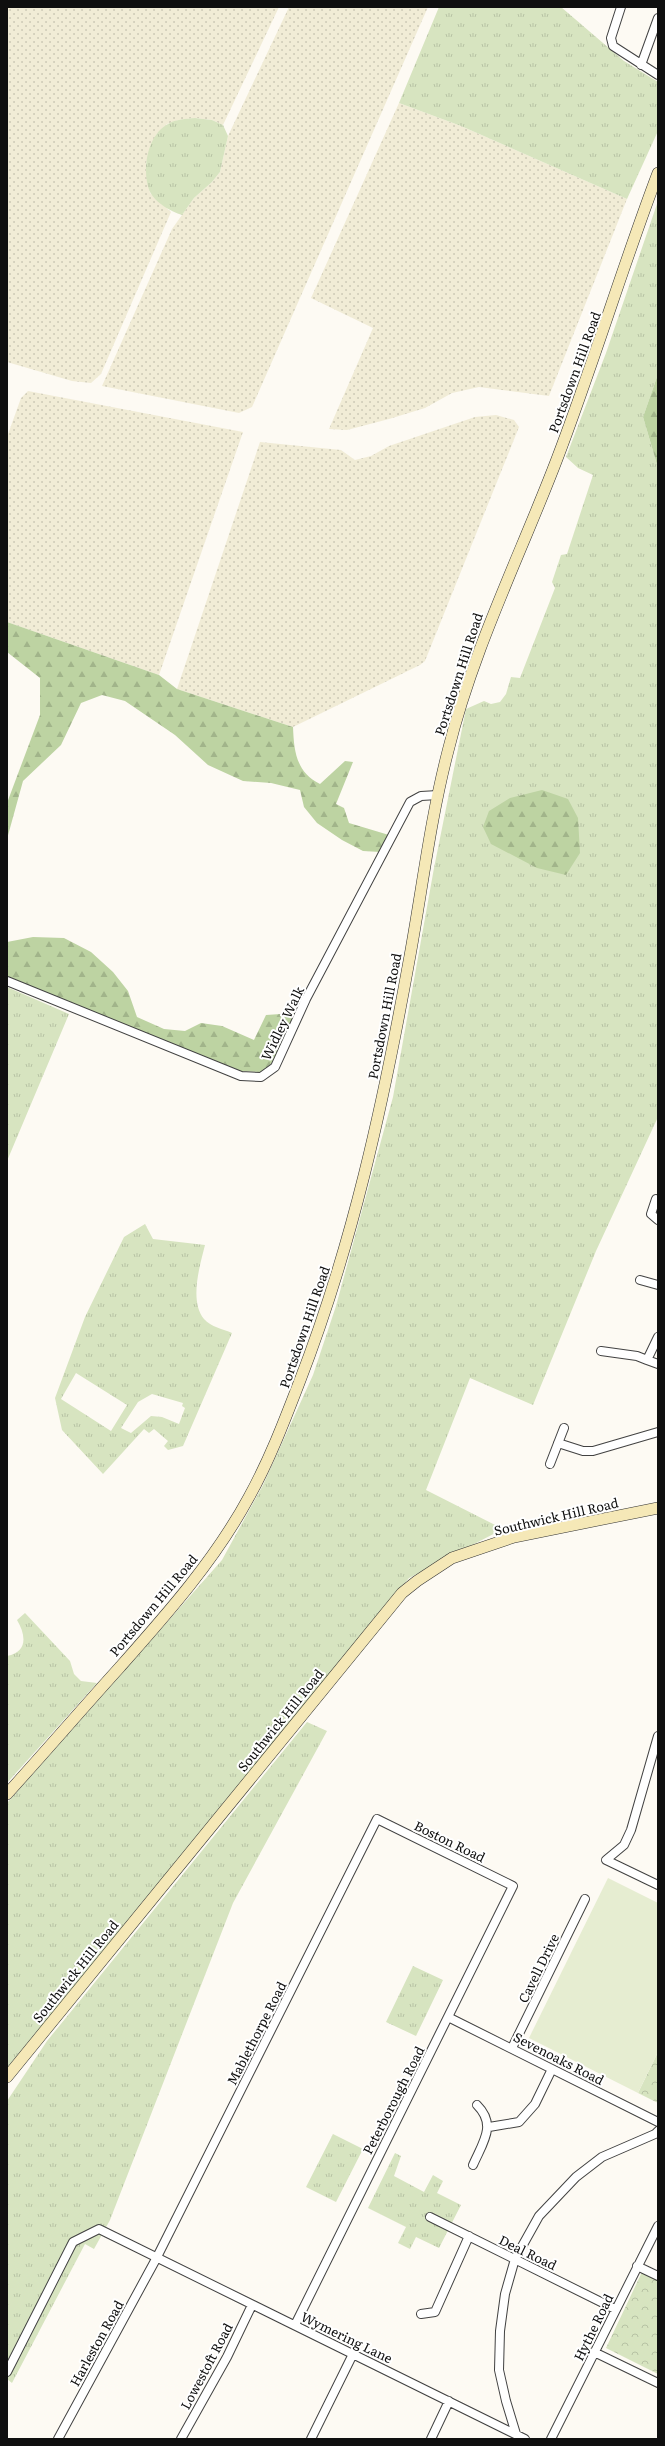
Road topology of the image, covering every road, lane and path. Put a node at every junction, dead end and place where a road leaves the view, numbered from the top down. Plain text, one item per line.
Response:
1 (622, 7) edge
2 (658, 18) edge
3 (641, 65) junction
4 (658, 75) edge
5 (658, 174) edge
6 (438, 795) junction
7 (7, 981) edge
8 (656, 1199) dead end
9 (658, 1220) edge
10 (640, 1280) dead end
11 (658, 1285) edge
12 (658, 1337) edge
13 (602, 1351) dead end
14 (647, 1360) junction
15 (658, 1364) edge
16 (564, 1428) dead end
17 (658, 1432) edge
18 (558, 1443) junction
19 (550, 1464) dead end
20 (658, 1508) edge
21 (658, 1736) edge
22 (7, 1794) edge
23 (377, 1819) joint
24 (658, 1885) edge
25 (513, 1886) joint
26 (585, 1899) dead end
27 (448, 2017) junction
28 (512, 2048) junction
29 (552, 2069) junction
30 (7, 2077) edge
31 (476, 2105) dead end
32 (658, 2122) edge
33 (489, 2127) junction
34 (658, 2131) edge
35 (473, 2165) dead end
36 (430, 2217) dead end
37 (658, 2226) edge
38 (469, 2236) junction
39 (156, 2259) junction
40 (514, 2259) junction
41 (637, 2266) junction
42 (658, 2276) edge
43 (252, 2304) junction
44 (615, 2309) junction
45 (421, 2314) dead end
46 (295, 2325) junction
47 (594, 2352) junction
48 (353, 2354) junction
49 (7, 2372) edge
50 (658, 2383) edge
51 (449, 2401) junction
52 (516, 2434) junction
53 (58, 2439) edge
54 (181, 2439) edge
55 (311, 2439) edge
56 (431, 2439) edge
57 (525, 2439) edge
58 (551, 2439) edge

1 - 3 street
2 - 3 street
3 - 4 street
5 - 6 main road, Portsdown Hill Road
6 - 7 street, Widley Walk
6 - 22 main road, Portsdown Hill Road
8 - 9 street
10 - 11 street
12 - 14 street
13 - 14 street
14 - 15 street
16 - 18 street
17 - 18 street
18 - 19 street
20 - 30 main road, Southwick Hill Road
21 - 24 street
23 - 25 street, Boston Road
23 - 39 street, Mablethorpe Road
25 - 27 street, Peterborough Road
26 - 28 street, Cavell Drive
27 - 28 street, Sevenoaks Road
27 - 46 street, Peterborough Road
28 - 29 street, Sevenoaks Road
29 - 32 street, Sevenoaks Road
29 - 33 street
31 - 33 street
33 - 35 street
34 - 40 street
36 - 38 street, Deal Road
37 - 41 street, Hythe Road
38 - 40 street, Deal Road
38 - 45 street
39 - 43 street, Wymering Lane
39 - 49 street, Wymering Lane
39 - 53 street, Harleston Road
40 - 44 street, Deal Road
40 - 52 street
41 - 42 street
41 - 44 street, Hythe Road
43 - 46 street, Wymering Lane
43 - 54 street, Lowestoft Road
44 - 47 street, Hythe Road
46 - 48 street, Wymering Lane
47 - 50 street
47 - 58 street, Hythe Road
48 - 51 street, Wymering Lane
48 - 55 street
51 - 52 street, Wymering Lane
51 - 56 street
52 - 57 street, Wymering Lane

